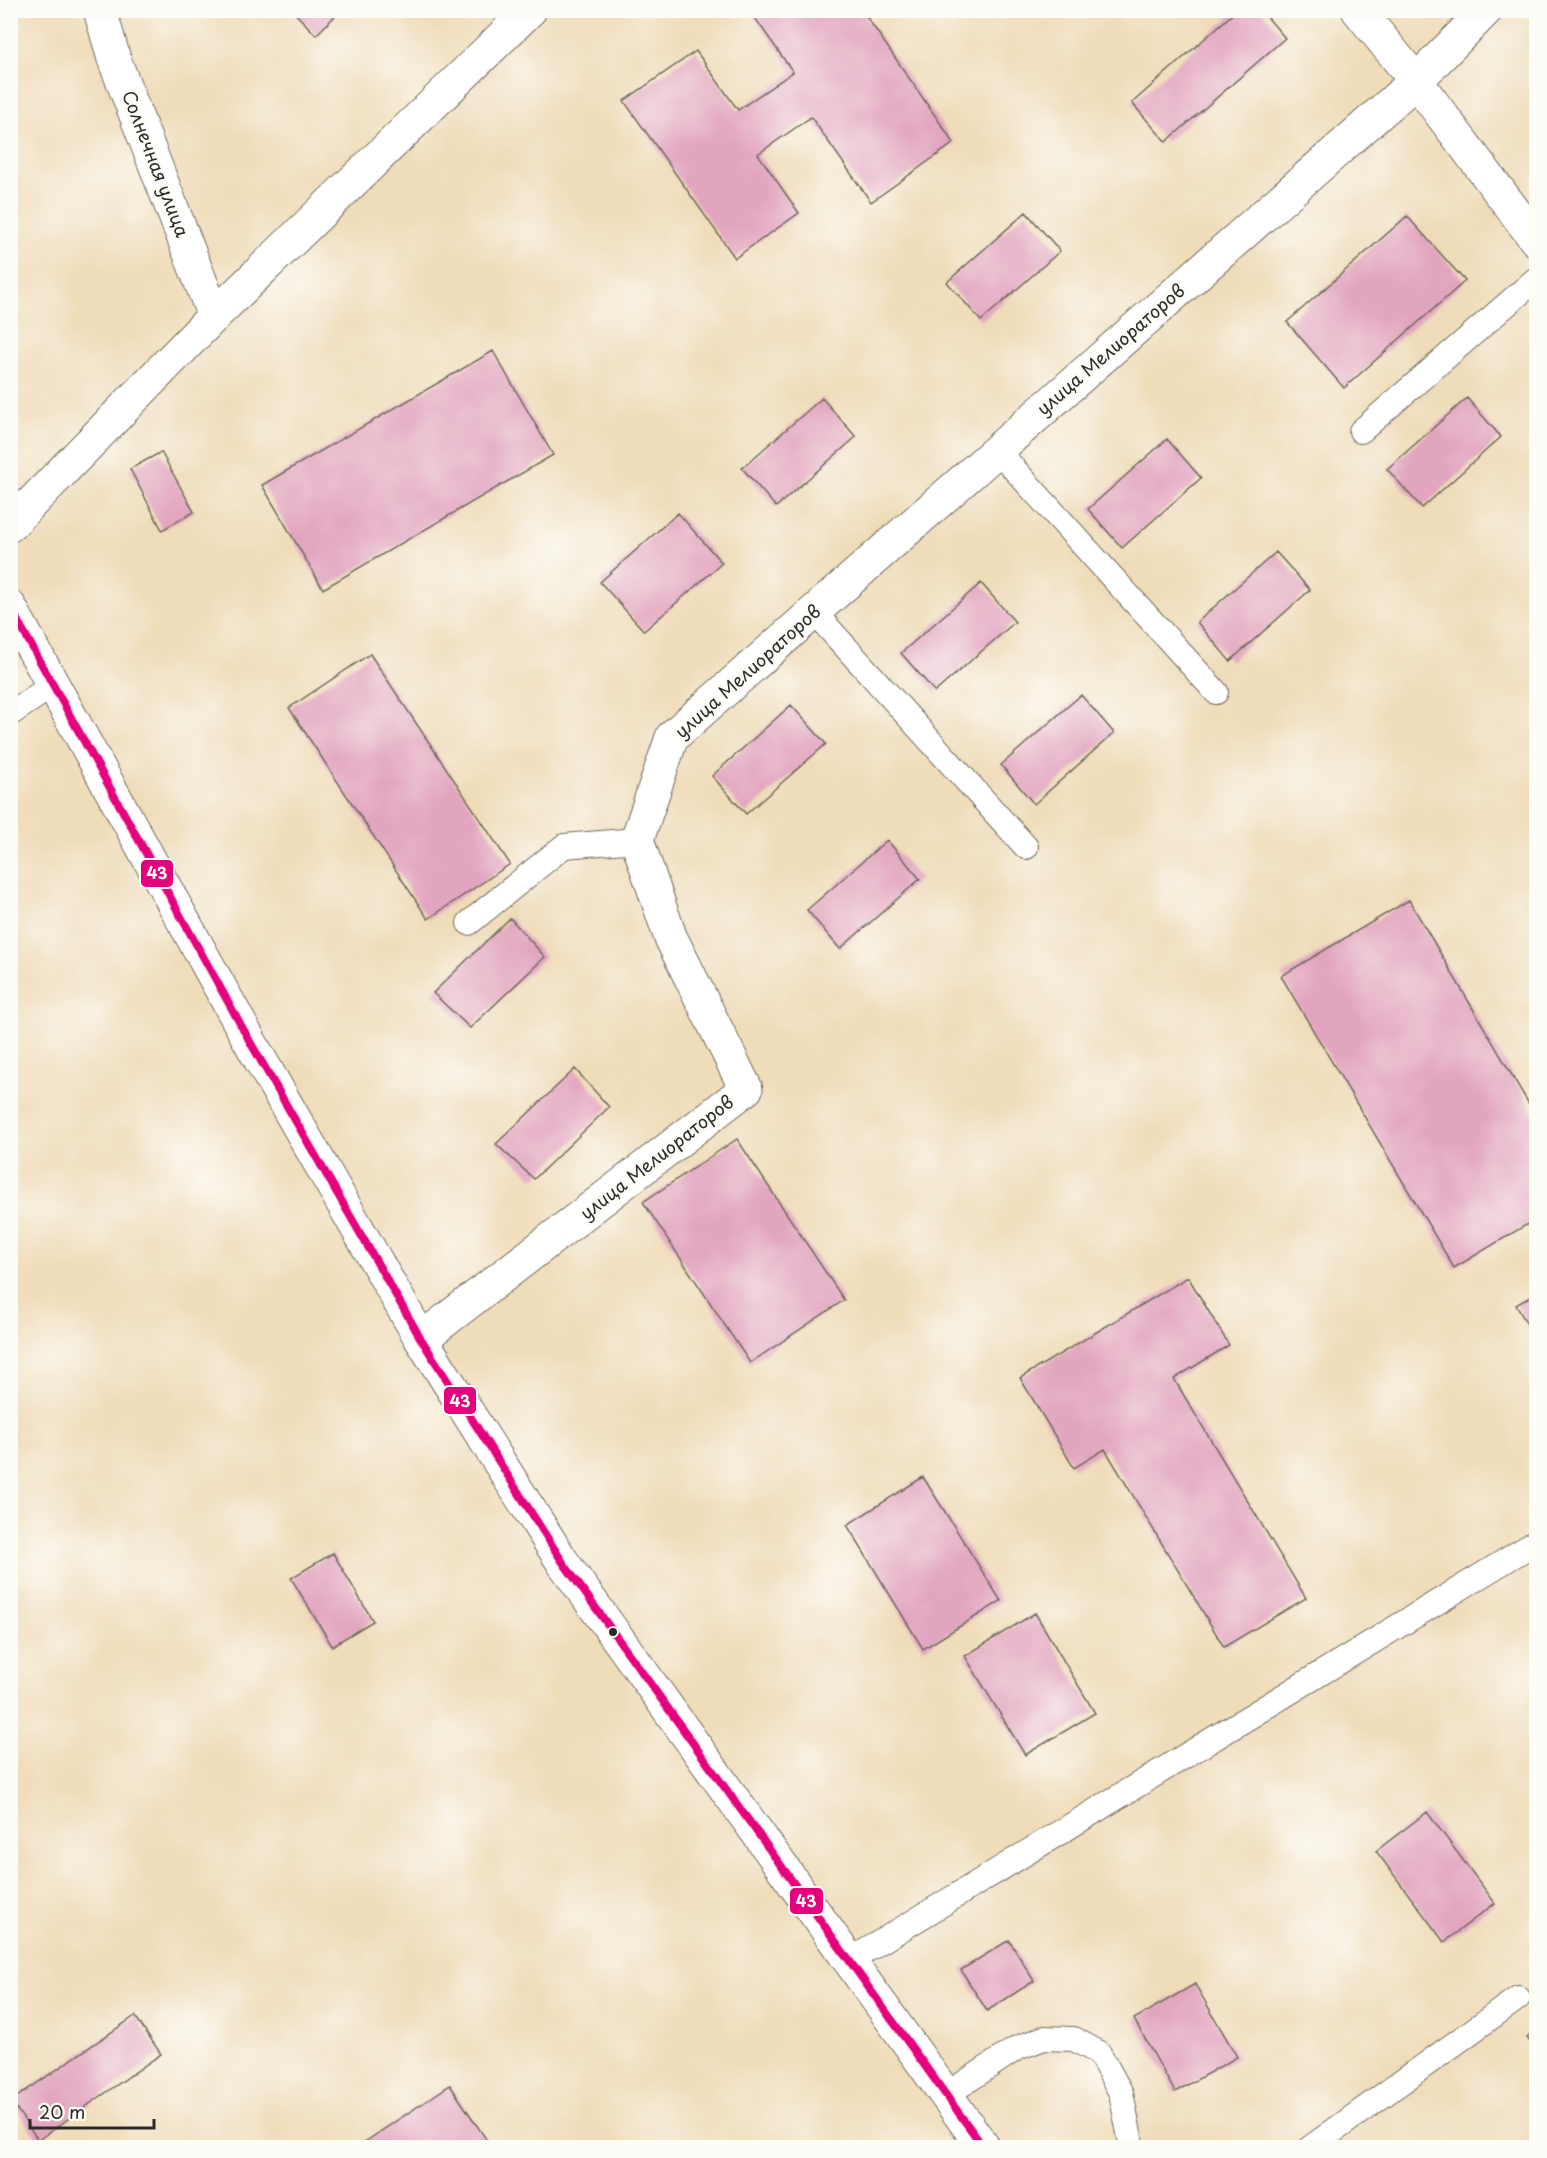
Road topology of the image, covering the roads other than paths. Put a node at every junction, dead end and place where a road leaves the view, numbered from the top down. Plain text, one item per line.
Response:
1 (100, 10) edge
2 (530, 10) edge
3 (1358, 10) edge
4 (1486, 10) edge
5 (1416, 81) junction
6 (1536, 240) edge
7 (1536, 279) edge
8 (214, 316) junction
9 (1361, 431) dead end
10 (997, 450) junction
11 (10, 525) edge
12 (10, 607) edge
13 (814, 612) junction
14 (53, 685) junction
15 (1216, 692) dead end
16 (10, 714) edge
17 (637, 840) junction
18 (1026, 848) dead end
19 (469, 923) dead end
20 (421, 1339) junction
21 (1536, 1542) edge
22 (849, 1961) junction
23 (1518, 1998) dead end
24 (946, 2095) junction
25 (984, 2148) edge
26 (1132, 2148) edge
27 (1310, 2148) edge

1 - 8 main road, Солнечная улица
2 - 8 main road
3 - 5 main road
4 - 5 main road, улица Мелиораторов
5 - 6 main road
5 - 10 main road, улица Мелиораторов
7 - 9 lane
8 - 11 main road
10 - 13 main road, улица Мелиораторов
10 - 15 lane
12 - 14 main road
13 - 17 main road, улица Мелиораторов
13 - 18 lane
14 - 16 lane
14 - 20 main road
17 - 19 lane
17 - 20 main road, улица Мелиораторов
20 - 22 main road
21 - 22 lane
22 - 24 main road
23 - 27 lane
24 - 25 main road
24 - 26 lane

